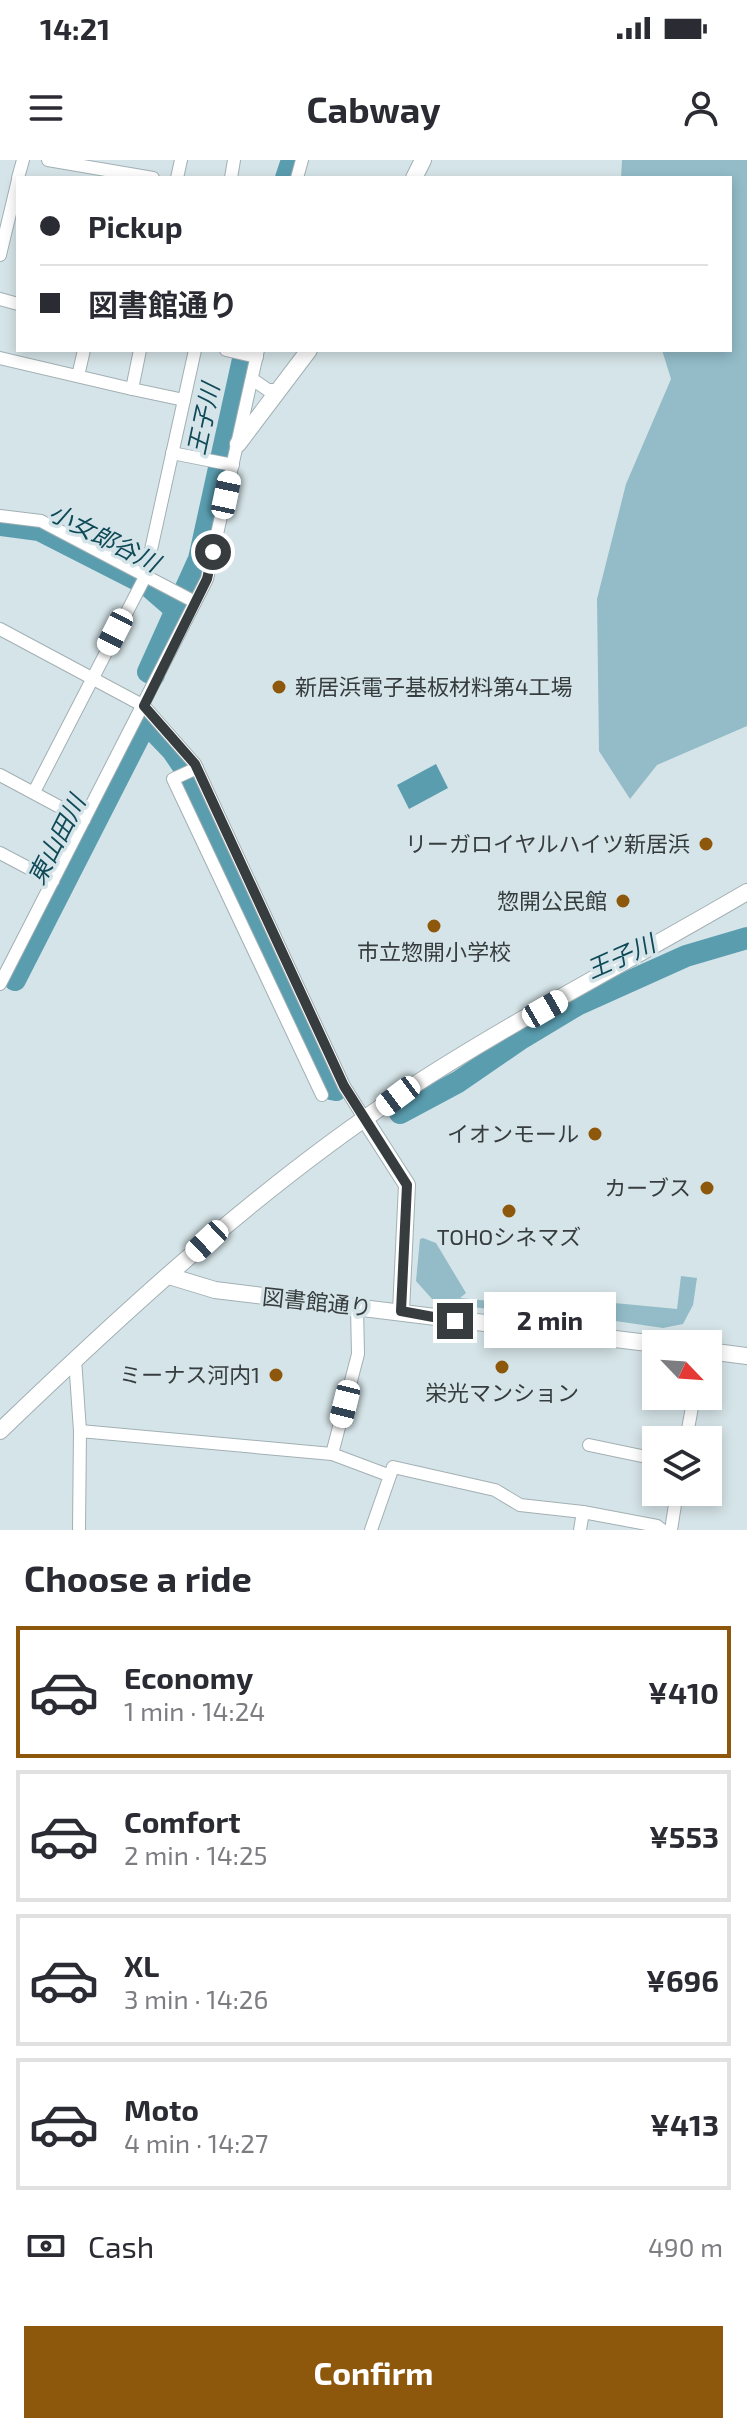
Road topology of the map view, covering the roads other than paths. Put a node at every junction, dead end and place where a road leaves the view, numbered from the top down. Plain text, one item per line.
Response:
1 (48, 160) edge
2 (123, 170) edge
3 (71, 172) edge
4 (146, 176) edge
5 (16, 187) edge
6 (0, 255) edge
7 (34, 352) edge
8 (84, 352) edge
9 (140, 352) edge
10 (195, 352) edge
11 (307, 352) edge
12 (257, 354) edge
13 (0, 358) edge
14 (31, 366) junction
15 (78, 376) junction
16 (252, 379) junction
17 (132, 389) junction
18 (278, 390) junction
19 (184, 400) junction
20 (238, 444) junction
21 (172, 453) junction
22 (231, 464) junction
23 (0, 516) edge
24 (142, 581) junction
25 (194, 601) junction
26 (0, 629) edge
27 (92, 678) junction
28 (144, 706) junction
29 (196, 768) junction
30 (0, 775) edge
31 (34, 792) junction
32 (84, 820) junction
33 (0, 853) edge
34 (53, 881) junction
35 (747, 892) edge
36 (0, 984) edge
37 (322, 1095) dead end
38 (366, 1121) junction
39 (169, 1276) junction
40 (357, 1308) junction
41 (401, 1311) junction
42 (642, 1342) edge
43 (722, 1353) edge
44 (747, 1356) edge
45 (75, 1359) junction
46 (0, 1431) edge
47 (80, 1431) junction
48 (589, 1445) dead end
49 (332, 1454) junction
50 (642, 1456) edge
51 (388, 1475) junction
52 (675, 1506) edge
53 (583, 1512) junction
54 (79, 1530) edge
55 (371, 1530) edge
56 (580, 1530) edge
57 (662, 1530) edge
58 (671, 1530) edge

1 - 3 street
2 - 3 street
2 - 4 street
5 - 6 street
7 - 14 street
8 - 15 street
9 - 17 street
10 - 19 street
11 - 18 street
12 - 16 street
13 - 14 street
14 - 15 street
15 - 17 street
16 - 18 street
16 - 20 street
17 - 19 street
18 - 20 street
19 - 21 street
20 - 22 street
21 - 22 street
21 - 24 street
22 - 25 street
23 - 24 street
24 - 25 street
24 - 27 street
25 - 28 street
26 - 27 street
27 - 28 street
27 - 31 street
28 - 29 street
28 - 32 street
29 - 37 street
29 - 38 street
30 - 31 street
31 - 32 street
32 - 34 street
33 - 34 street
34 - 36 street
35 - 38 street
38 - 39 street
38 - 41 street
39 - 40 street, 図書館通り
39 - 45 street
40 - 41 street, 図書館通り
40 - 49 street
41 - 42 street, 図書館通り
43 - 44 street
45 - 46 street
45 - 47 street
47 - 49 street
47 - 54 street
48 - 50 street
49 - 51 street
51 - 53 street
51 - 55 street
52 - 58 street
53 - 56 street
53 - 57 street

